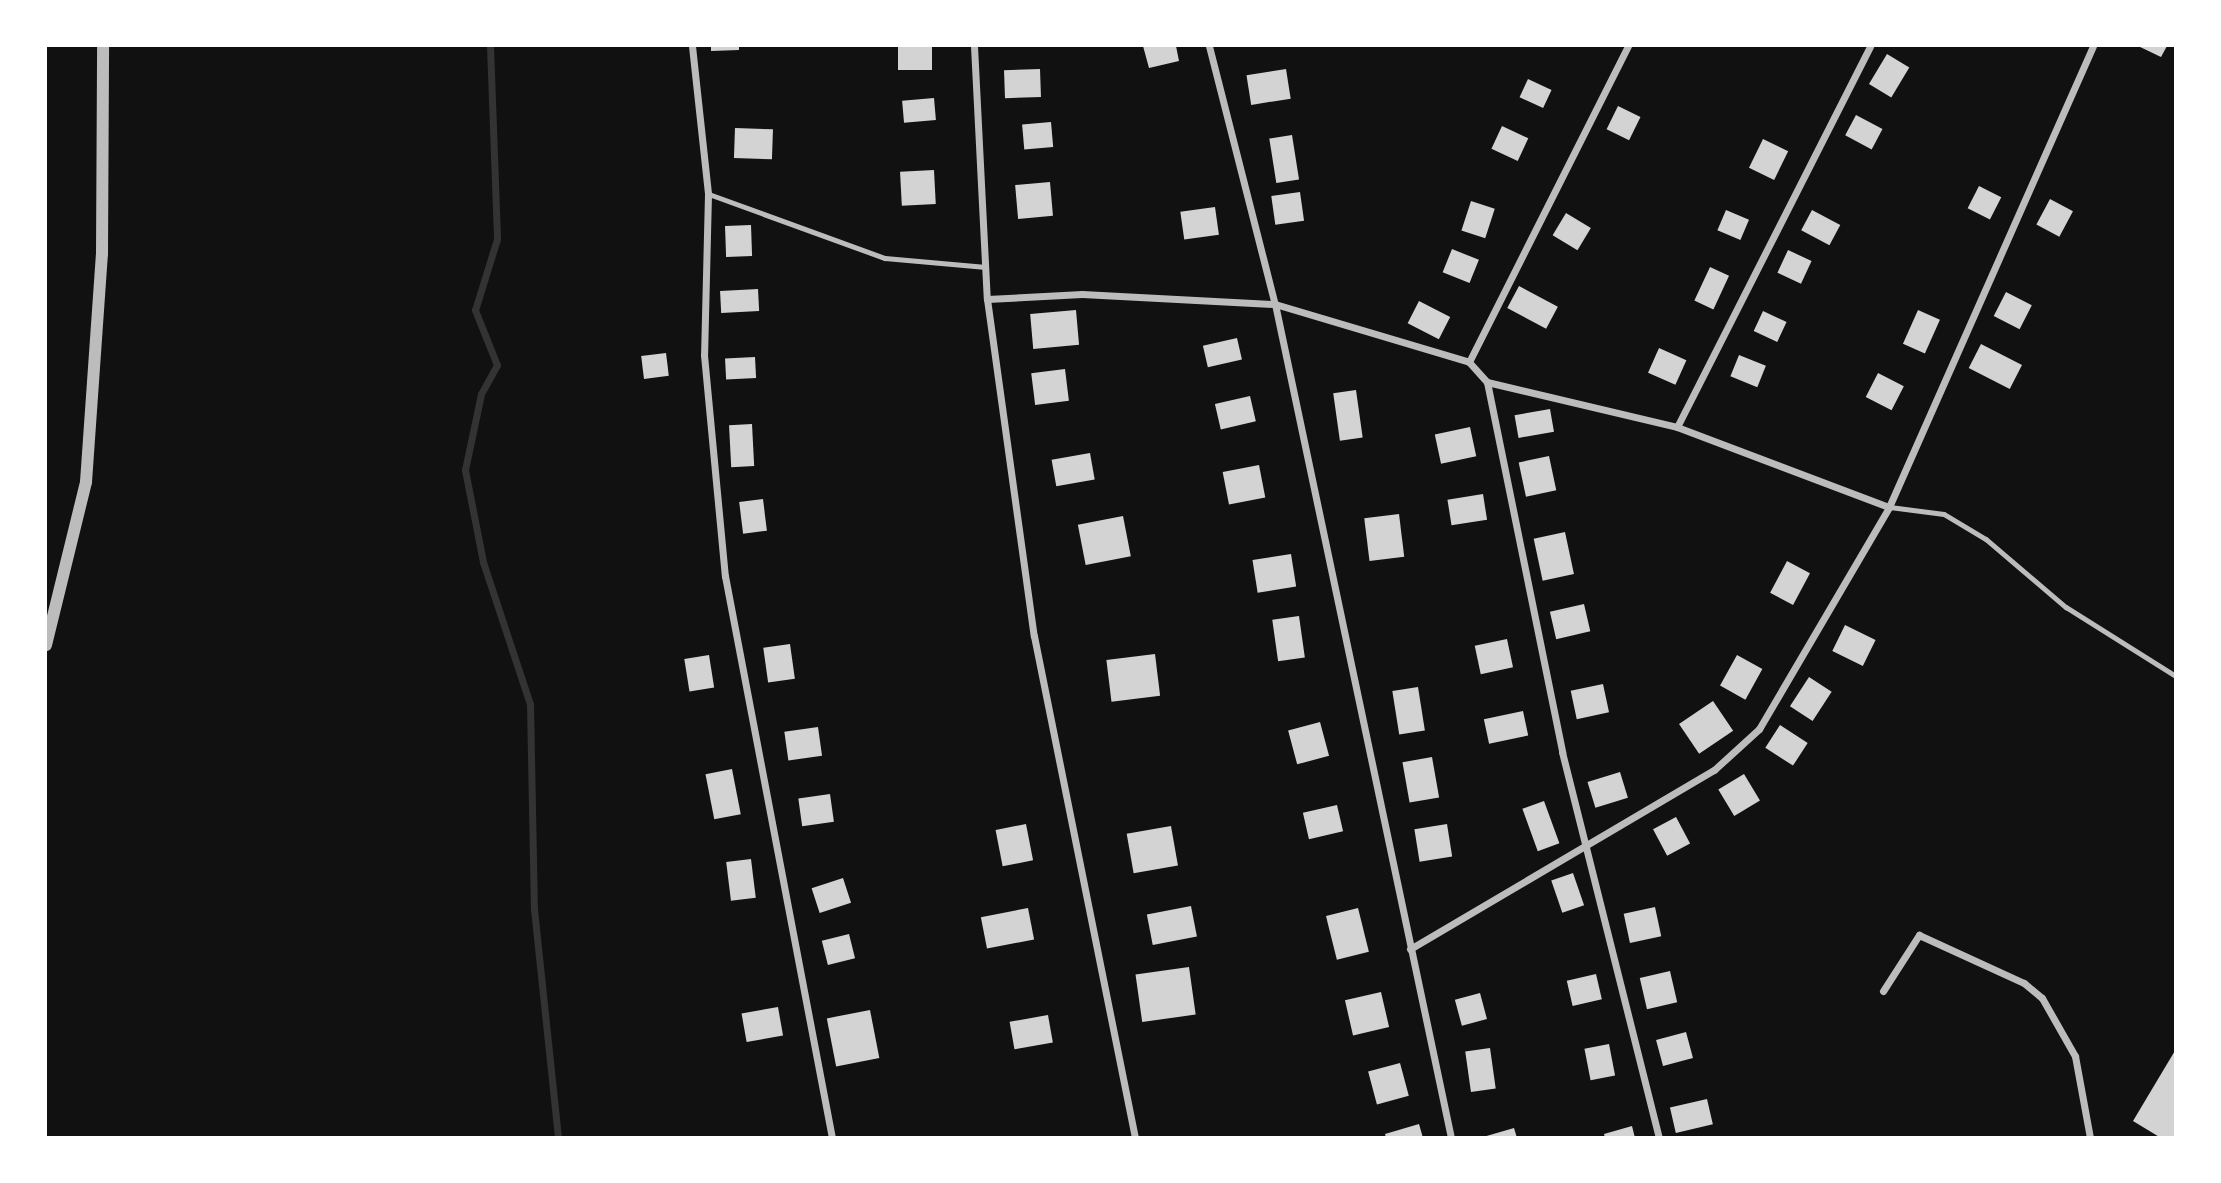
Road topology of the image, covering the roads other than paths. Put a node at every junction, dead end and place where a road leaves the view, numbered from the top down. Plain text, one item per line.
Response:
1 (103, 46) edge
2 (692, 46) edge
3 (974, 46) edge
4 (1209, 46) edge
5 (1628, 46) edge
6 (1870, 46) edge
7 (2093, 46) edge
8 (708, 194) junction
9 (986, 267) junction
10 (987, 299) junction
11 (1276, 304) junction
12 (1469, 362) junction
13 (1487, 382) junction
14 (1677, 427) junction
15 (1889, 507) junction
16 (46, 645) edge
17 (2175, 677) edge
18 (1588, 845) junction
19 (1410, 949) junction
20 (1883, 991) dead end
21 (832, 1138) edge
22 (1135, 1138) edge
23 (1451, 1138) edge
24 (1659, 1138) edge
25 (2090, 1138) edge

1 - 16 street
2 - 8 street
3 - 9 street
4 - 11 street
5 - 12 street
6 - 14 street
7 - 15 street
8 - 9 lane
8 - 21 street
9 - 10 street
10 - 11 street
10 - 22 street
11 - 12 street
11 - 19 street
12 - 13 street
13 - 14 street
13 - 18 street
14 - 15 street
15 - 17 lane
15 - 18 street
18 - 19 street
18 - 24 street
19 - 23 street
20 - 25 street

